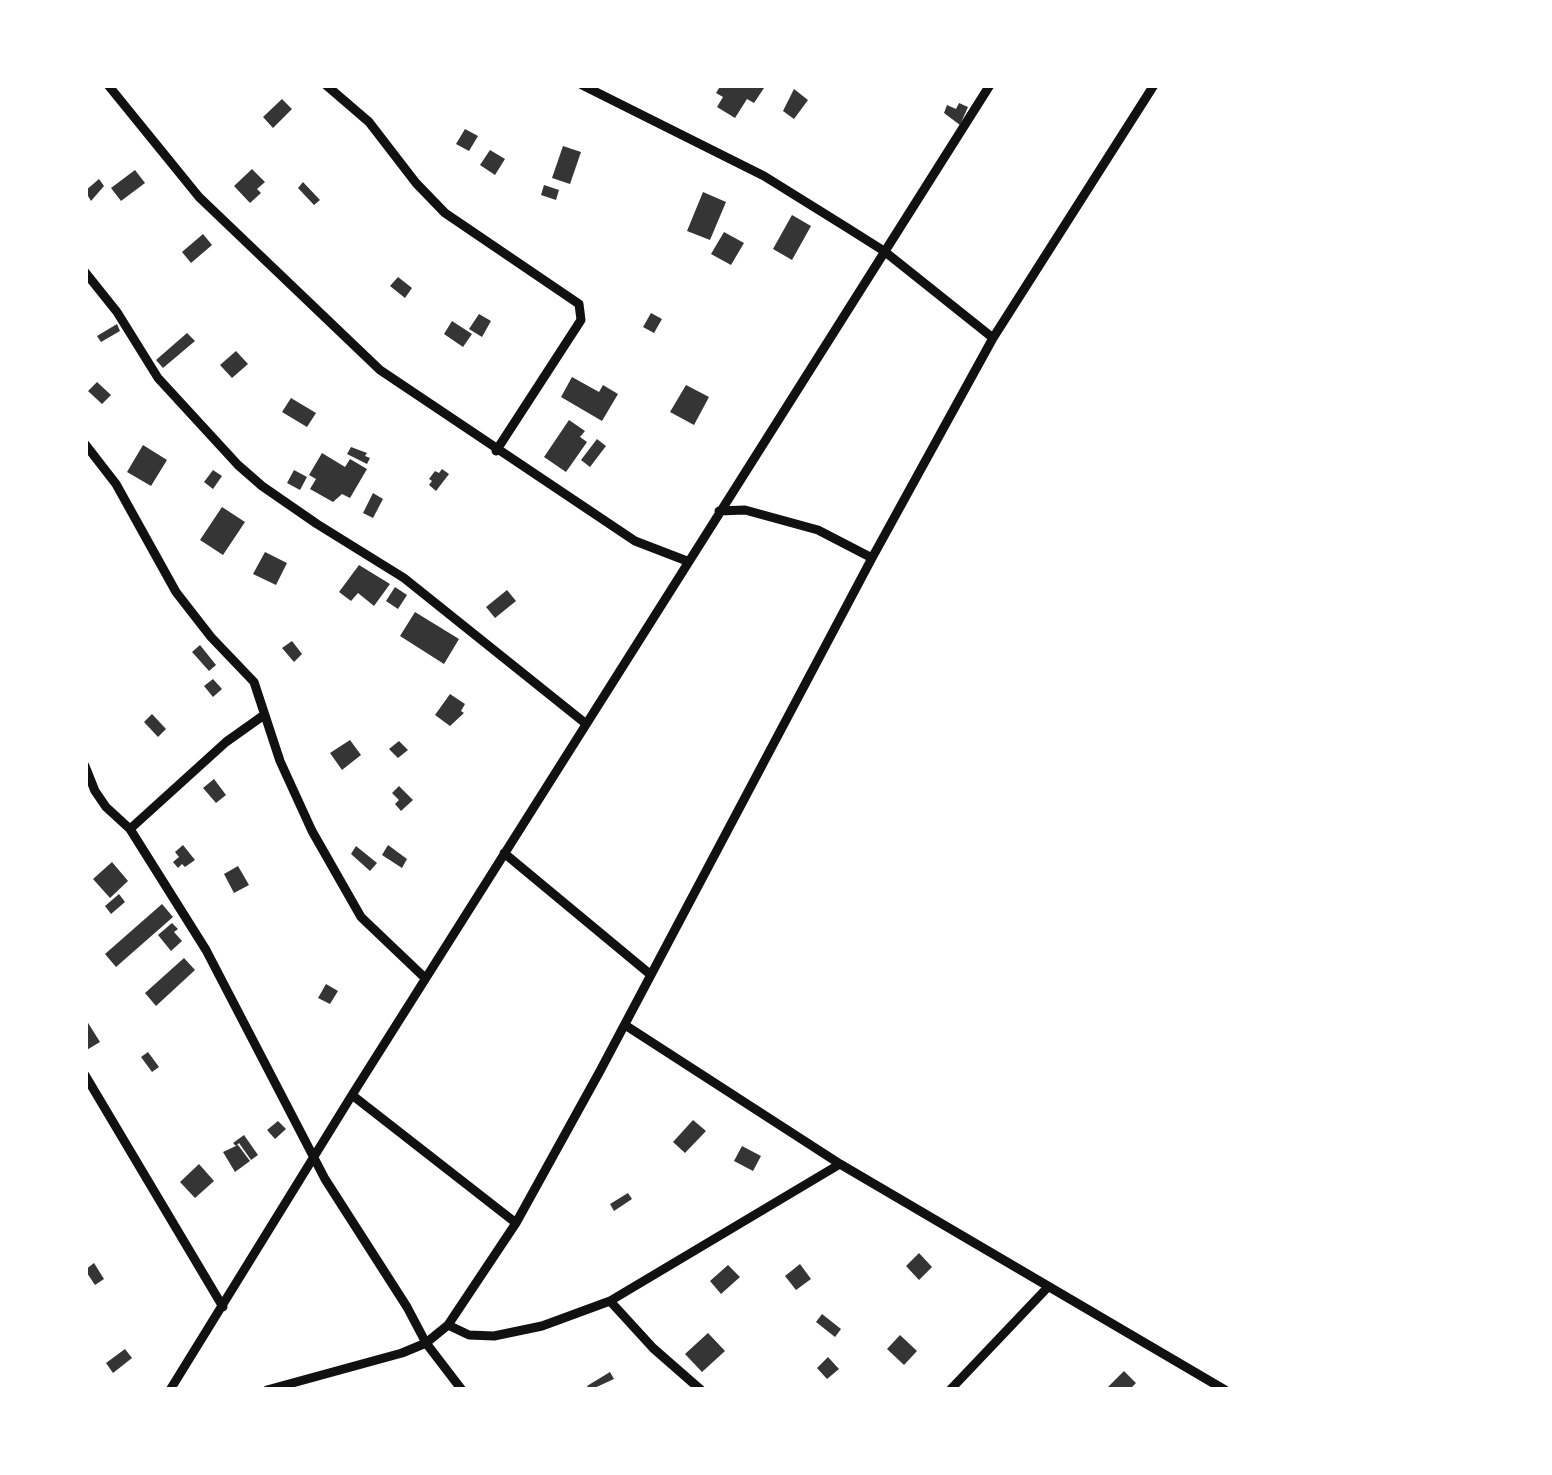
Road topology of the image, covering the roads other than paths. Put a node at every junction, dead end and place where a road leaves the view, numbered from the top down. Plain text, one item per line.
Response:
1 (108, 85) edge
2 (326, 85) edge
3 (582, 85) edge
4 (1154, 85) edge
5 (987, 86) edge
6 (884, 251) junction
7 (85, 272) edge
8 (993, 338) junction
9 (85, 444) edge
10 (496, 451) junction
11 (719, 511) junction
12 (872, 558) junction
13 (688, 561) junction
14 (264, 716) junction
15 (585, 724) junction
16 (85, 766) edge
17 (130, 828) junction
18 (504, 853) junction
19 (651, 975) junction
20 (426, 978) junction
21 (625, 1026) junction
22 (85, 1075) edge
23 (352, 1094) junction
24 (313, 1158) junction
25 (840, 1164) junction
26 (516, 1223) junction
27 (1048, 1287) junction
28 (610, 1301) junction
29 (224, 1307) junction
30 (448, 1325) junction
31 (426, 1343) junction
32 (170, 1390) edge
33 (267, 1390) edge
34 (462, 1390) edge
35 (701, 1390) edge
36 (950, 1390) edge
37 (1225, 1390) edge

1 - 10 street
2 - 10 street
3 - 6 street
4 - 8 street
5 - 6 street
6 - 8 street
6 - 11 street
7 - 15 street
8 - 12 street
9 - 14 street
10 - 13 street
11 - 12 street
11 - 13 street
12 - 19 street
13 - 15 street
14 - 17 street
14 - 20 street
15 - 18 street
16 - 17 street
17 - 24 street
18 - 19 street
18 - 20 street
19 - 21 street
20 - 23 street
21 - 25 street
21 - 26 street
22 - 29 street
23 - 24 street
23 - 26 street
24 - 29 street
24 - 31 street
25 - 27 street
25 - 28 street
26 - 30 street
27 - 36 street
27 - 37 street
28 - 30 street
28 - 35 street
29 - 32 street
30 - 31 street
31 - 33 street
31 - 34 street

